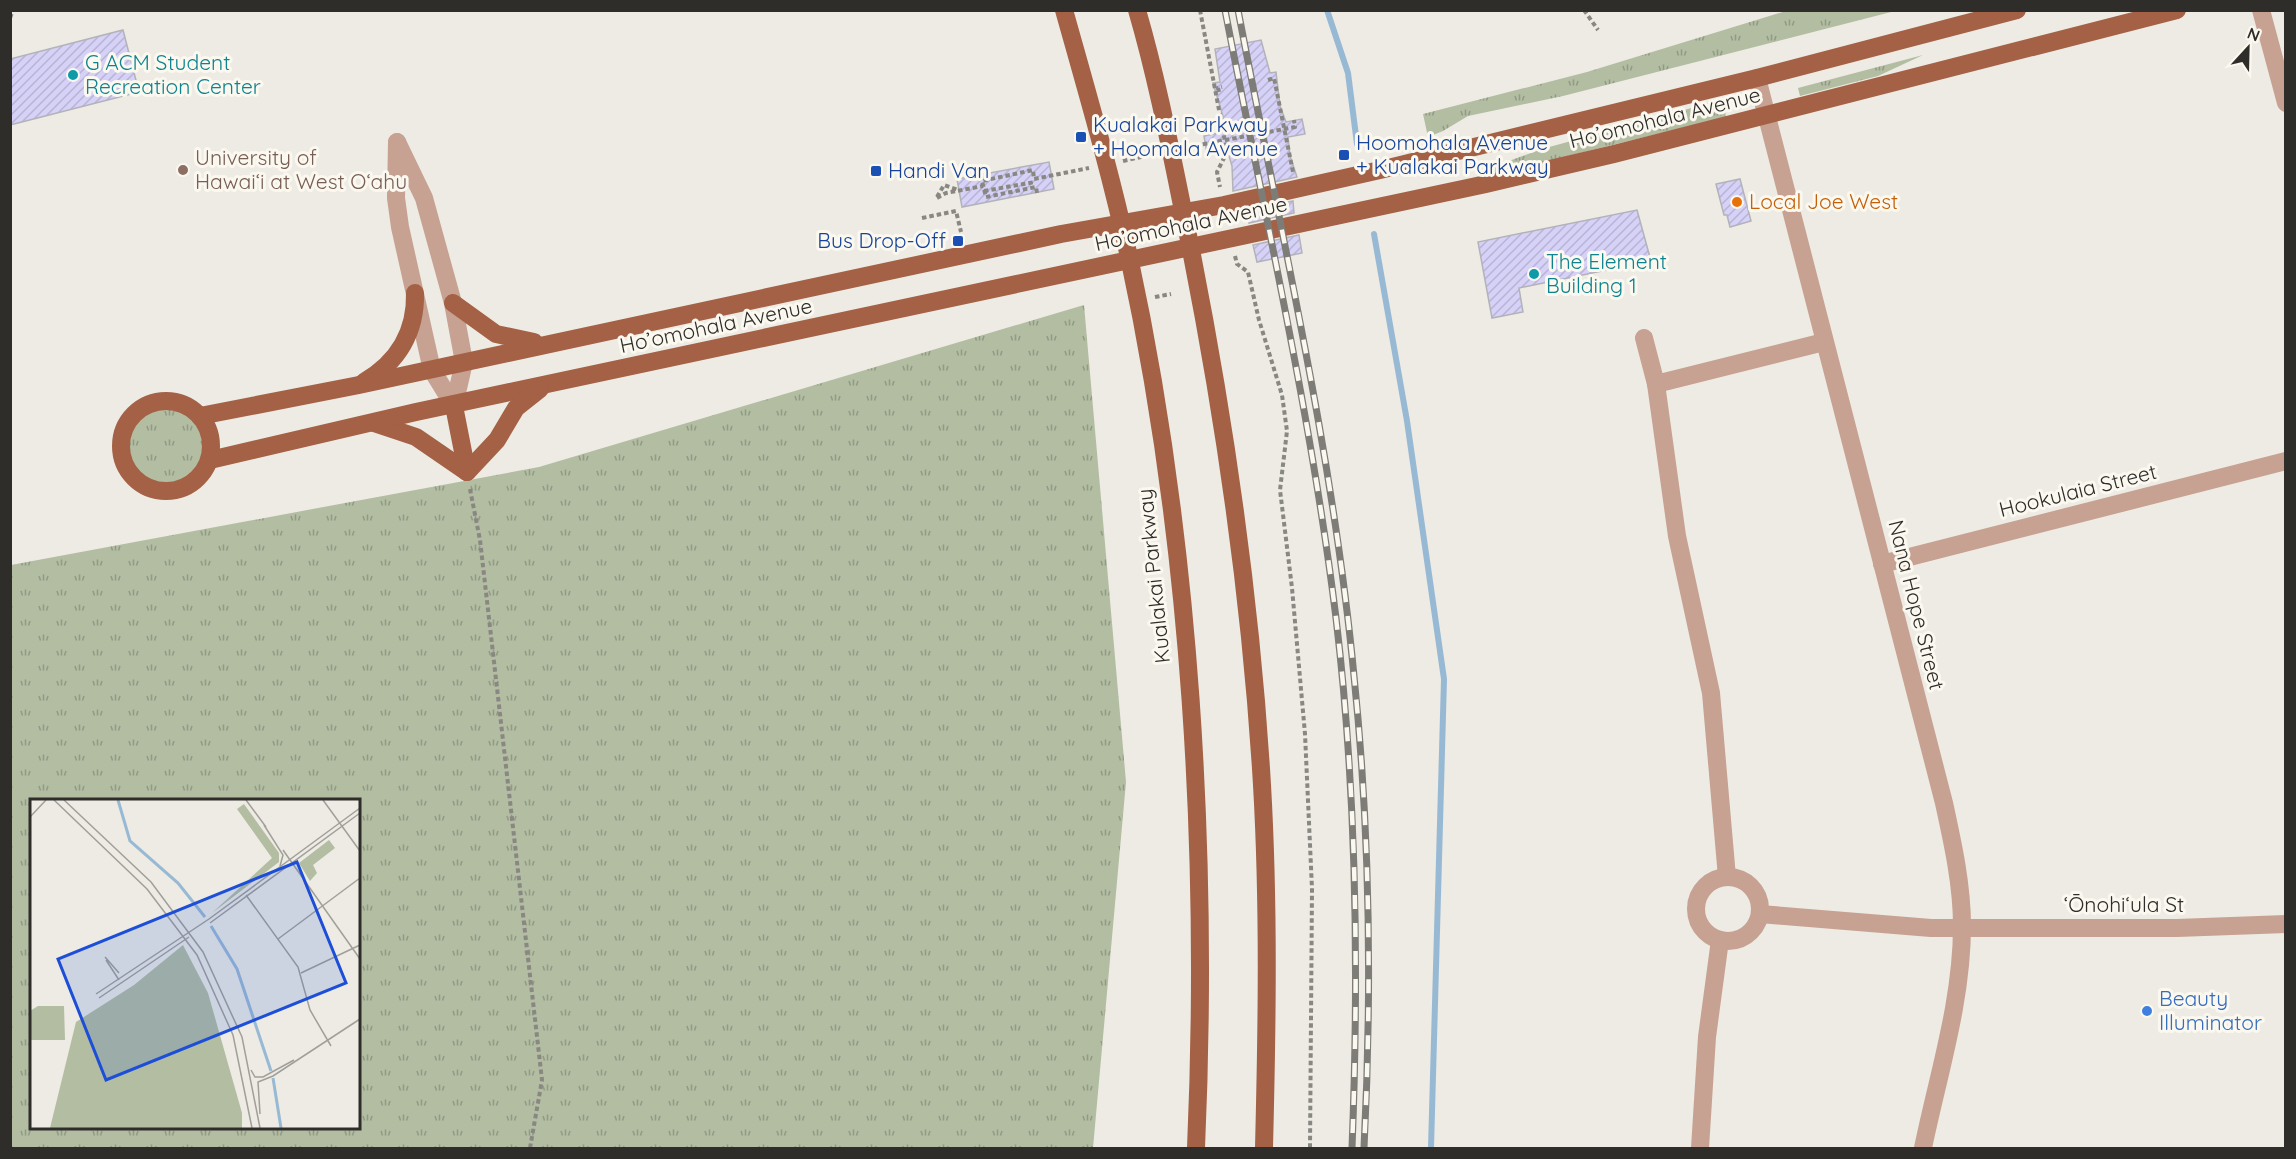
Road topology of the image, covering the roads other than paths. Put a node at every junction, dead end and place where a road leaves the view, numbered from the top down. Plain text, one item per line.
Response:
1 (1064, 10) edge
2 (1137, 10) edge
3 (2017, 10) edge
4 (2177, 10) edge
5 (2261, 10) edge
6 (1757, 78) junction
7 (2286, 103) edge
8 (1767, 115) junction
9 (1183, 212) junction
10 (1121, 223) junction
11 (1190, 247) junction
12 (1129, 259) junction
13 (414, 293) junction
14 (453, 303) junction
15 (1644, 338) dead end
16 (1824, 342) junction
17 (550, 344) junction
18 (464, 362) junction
19 (432, 370) junction
20 (1656, 384) junction
21 (547, 385) junction
22 (359, 386) junction
23 (454, 406) junction
24 (200, 416) junction
25 (371, 423) junction
26 (210, 460) junction
27 (2286, 461) edge
28 (467, 472) junction
29 (1882, 564) junction
30 (1727, 877) junction
31 (1760, 914) junction
32 (2286, 924) edge
33 (1962, 927) junction
34 (1720, 940) junction
35 (1196, 1149) edge
36 (1264, 1149) edge
37 (1700, 1149) edge
38 (1923, 1149) edge

1 - 10 main road, Kualakai Parkway
2 - 9 main road
3 - 6 main road, Ho’omohala Avenue
4 - 8 main road, Ho’omohala Avenue
5 - 7 street
6 - 8 street, Nana Hope Street
6 - 9 main road, Ho’omohala Avenue
8 - 11 main road, Ho’omohala Avenue
8 - 16 street, Nana Hope Street
9 - 10 main road, Ho’omohala Avenue
9 - 11 main road
10 - 12 main road, Kualakai Parkway
10 - 17 main road, Ho’omohala Avenue
11 - 12 main road, Ho’omohala Avenue
11 - 36 main road
12 - 21 main road, Ho’omohala Avenue
12 - 35 main road, Kualakai Parkway
13 - 14 street
13 - 19 street
13 - 22 main road
14 - 17 main road
14 - 18 street
15 - 20 street
16 - 20 street
16 - 29 street, Nana Hope Street
17 - 18 main road, Ho’omohala Avenue
18 - 19 main road, Ho’omohala Avenue
18 - 23 street
19 - 22 main road, Ho’omohala Avenue
19 - 23 street
20 - 30 street
21 - 23 main road, Ho’omohala Avenue
21 - 28 main road
22 - 24 main road, Ho’omohala Avenue
23 - 25 main road, Ho’omohala Avenue
23 - 28 main road
24 - 26 main road
24 - 26 main road
25 - 26 main road, Ho’omohala Avenue
25 - 28 main road
27 - 29 street, Hookulaia Street
29 - 33 street, Nana Hope Street
30 - 31 street
30 - 34 street
31 - 33 street, ‘Ōnohi‘ula St
31 - 34 street
32 - 33 street, ‘Ōnohi‘ula St
33 - 38 street, Nana Hope Street
34 - 37 street

